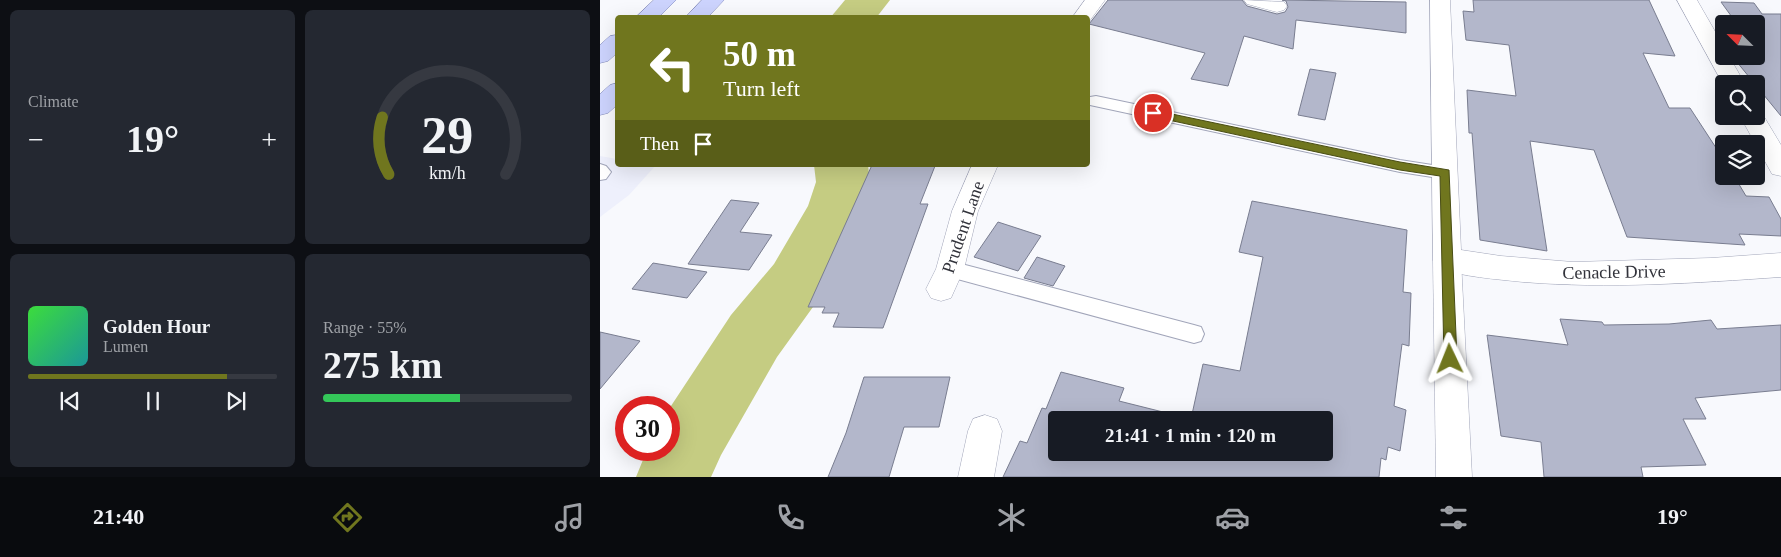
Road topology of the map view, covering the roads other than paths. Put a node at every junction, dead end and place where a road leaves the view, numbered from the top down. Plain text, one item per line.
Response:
1 (666, 0) edge
2 (713, 0) edge
3 (1095, 0) edge
4 (1254, 0) edge
5 (1440, 0) edge
6 (1687, 0) edge
7 (1277, 6) dead end
8 (648, 15) edge
9 (698, 15) edge
10 (1084, 15) edge
11 (615, 44) edge
12 (600, 56) edge
13 (1729, 75) edge
14 (615, 93) edge
15 (1096, 101) dead end
16 (600, 107) edge
17 (1757, 125) edge
18 (984, 167) edge
19 (1781, 167) edge
20 (600, 170) edge
21 (1445, 173) junction
22 (600, 174) edge
23 (1447, 260) junction
24 (1781, 265) edge
25 (945, 279) joint
26 (1194, 334) dead end
27 (985, 431) dead end
28 (976, 477) edge
29 (1454, 477) edge

1 - 8 main road
2 - 9 main road
3 - 10 street
4 - 7 street
5 - 21 street
6 - 13 street
11 - 12 main road
14 - 16 main road
15 - 21 lane
17 - 19 street
18 - 25 street, Prudent Lane
20 - 22 lane
21 - 23 street
23 - 24 street, Cenacle Drive
23 - 29 street
25 - 26 lane
27 - 28 street

